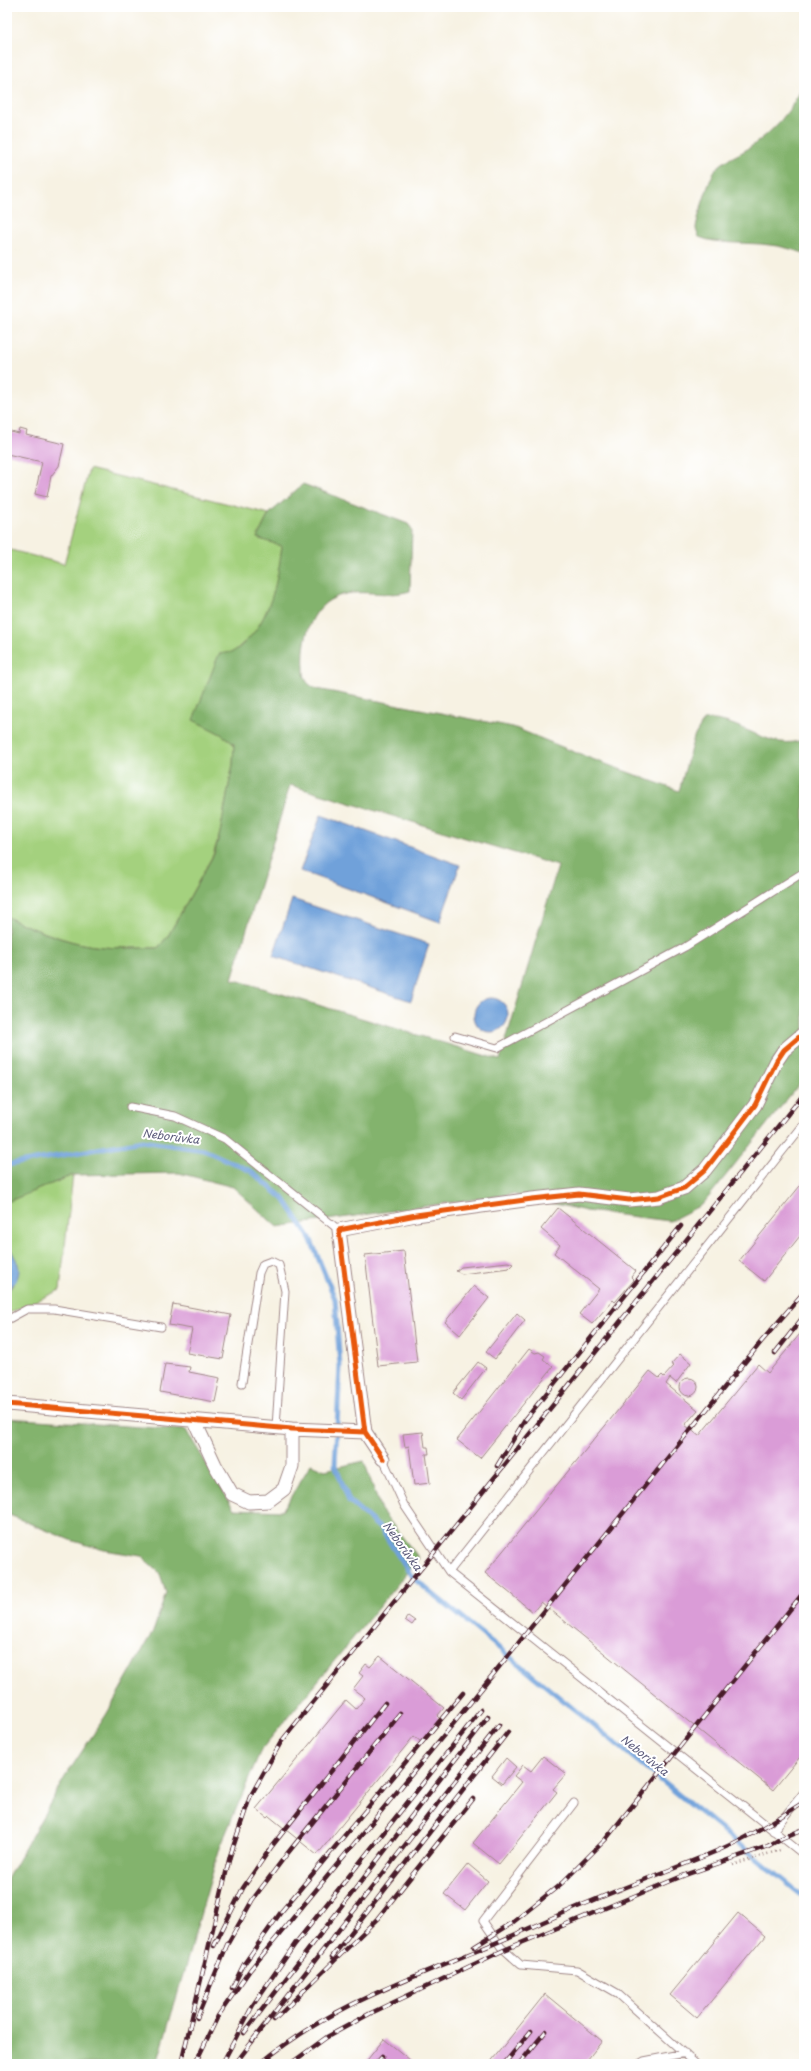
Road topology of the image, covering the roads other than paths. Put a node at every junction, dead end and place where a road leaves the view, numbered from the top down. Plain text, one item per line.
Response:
1 (804, 872) edge
2 (804, 1033) edge
3 (455, 1036) dead end
4 (130, 1107) dead end
5 (804, 1124) edge
6 (339, 1230) junction
7 (7, 1320) edge
8 (161, 1327) dead end
9 (242, 1383) dead end
10 (7, 1404) edge
11 (194, 1420) junction
12 (276, 1427) junction
13 (292, 1429) junction
14 (360, 1432) junction
15 (383, 1459) joint
16 (449, 1572) junction
17 (804, 1792) edge
18 (574, 1803) dead end
19 (773, 1831) junction
20 (804, 1855) edge
21 (685, 2053) junction
22 (639, 2064) edge
23 (696, 2064) edge

1 - 3 lane
2 - 6 street
4 - 6 lane
5 - 16 lane
6 - 14 street
7 - 8 lane
9 - 12 lane
10 - 11 street
11 - 12 street
11 - 13 street
12 - 13 street
13 - 14 street
14 - 15 street
15 - 16 lane
16 - 19 lane
17 - 19 lane
18 - 21 lane
19 - 20 lane
21 - 22 lane
21 - 23 lane

